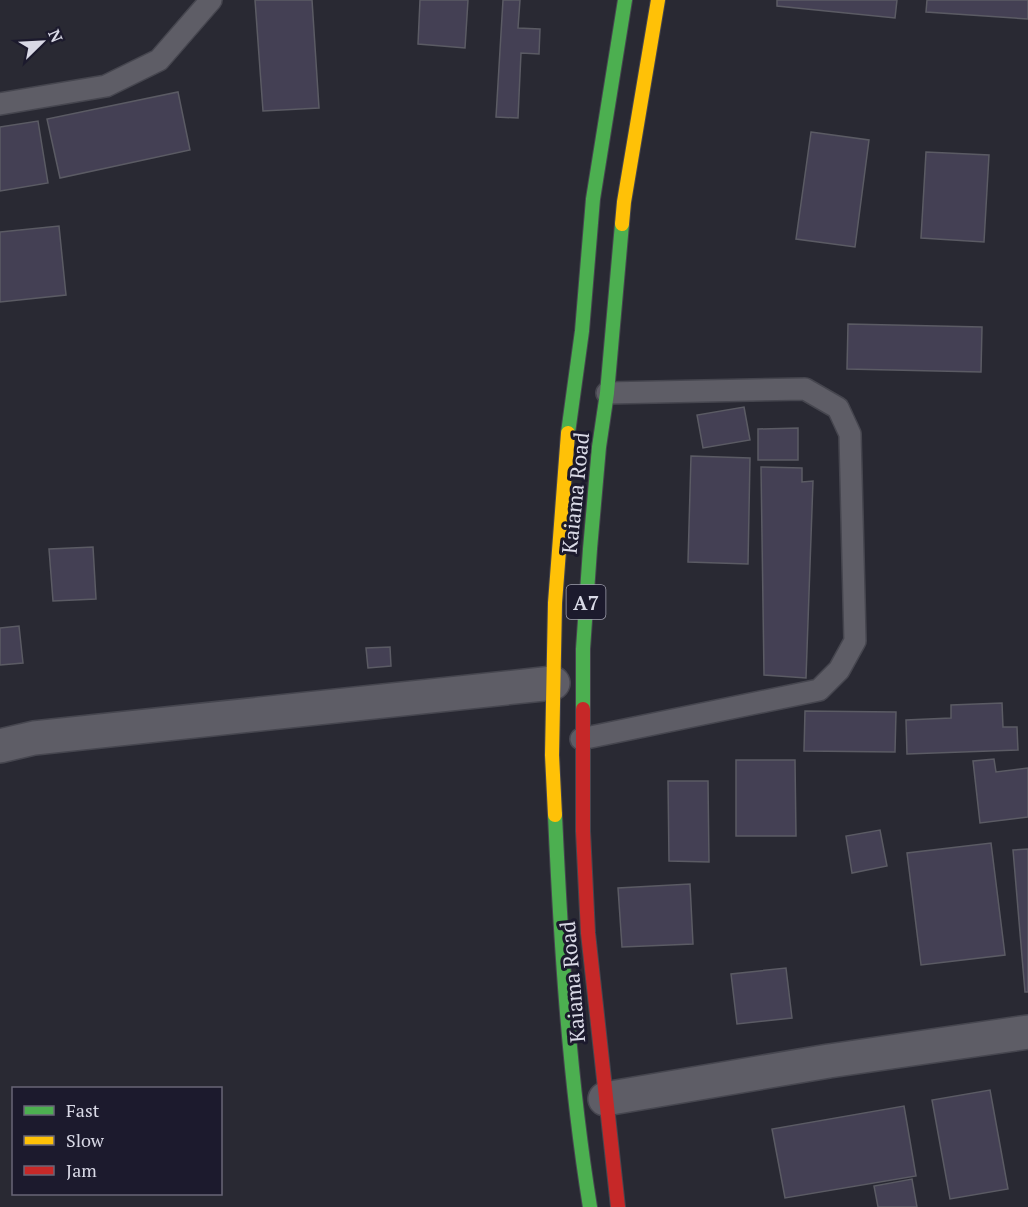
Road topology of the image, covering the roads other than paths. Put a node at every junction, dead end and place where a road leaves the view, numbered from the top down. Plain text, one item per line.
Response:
1 (211, 0) edge
2 (625, 0) edge
3 (658, 0) edge
4 (0, 104) edge
5 (607, 393) junction
6 (553, 683) junction
7 (582, 739) junction
8 (0, 746) edge
9 (1028, 1032) edge
10 (605, 1099) junction
11 (590, 1207) edge
12 (618, 1207) edge

1 - 4 lane
2 - 6 highway, Kaiama Road / A7
3 - 5 highway, Kaiama Road / A7
5 - 7 highway, Kaiama Road / A7
5 - 7 lane
6 - 8 street
6 - 11 highway, Kaiama Road / A7
7 - 10 highway, Kaiama Road / A7
9 - 10 street
10 - 12 highway, Kaiama Road / A7

